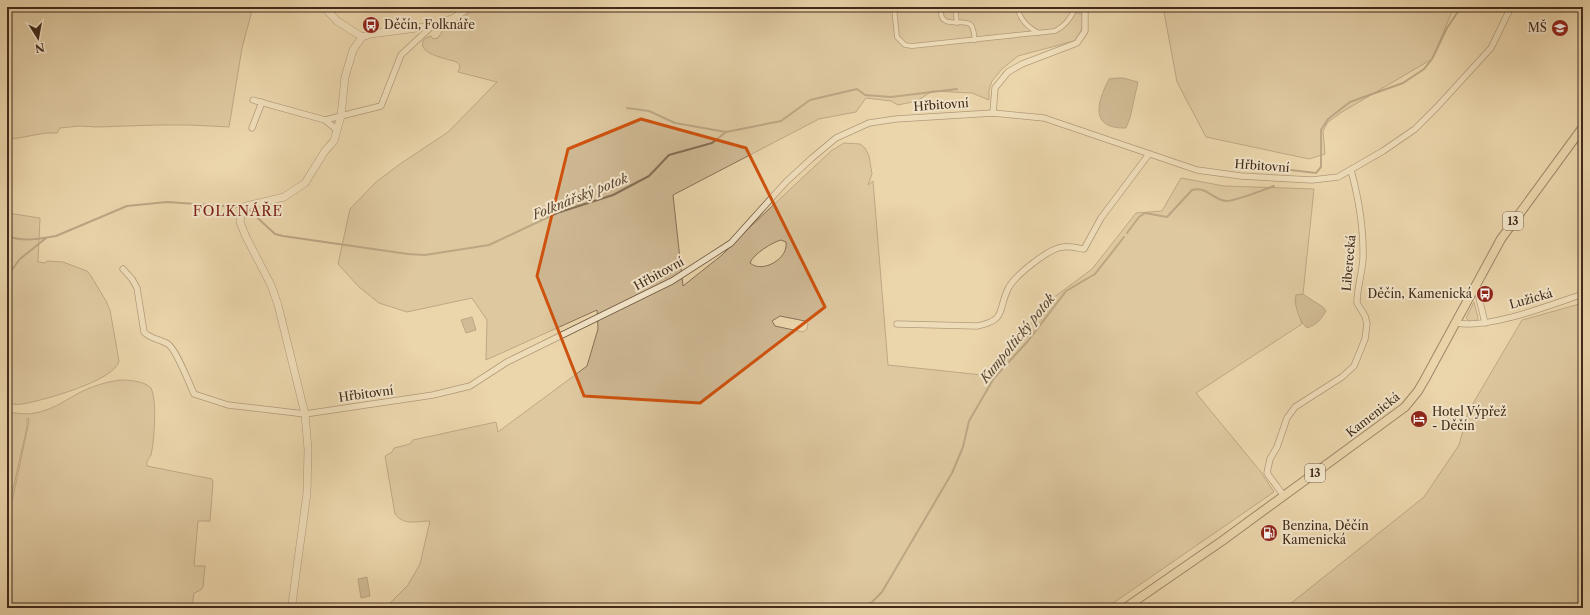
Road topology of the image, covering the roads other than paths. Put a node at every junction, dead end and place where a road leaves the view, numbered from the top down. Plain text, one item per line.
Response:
1 (324, 7) edge
2 (469, 7) edge
3 (894, 7) edge
4 (941, 7) edge
5 (955, 7) edge
6 (1017, 7) edge
7 (1084, 7) edge
8 (1512, 7) edge
9 (1076, 9) dead end
10 (957, 23) junction
11 (432, 26) junction
12 (1039, 33) junction
13 (362, 37) junction
14 (974, 40) junction
15 (253, 100) dead end
16 (262, 102) junction
17 (993, 113) junction
18 (341, 116) junction
19 (325, 120) junction
20 (1583, 127) edge
21 (252, 128) dead end
22 (336, 130) junction
23 (1149, 154) junction
24 (1351, 170) junction
25 (123, 269) dead end
26 (1476, 285) junction
27 (1583, 294) edge
28 (1457, 323) junction
29 (1485, 323) junction
30 (897, 324) dead end
31 (305, 414) junction
32 (1284, 496) junction
33 (290, 608) edge
34 (1125, 608) edge

1 - 13 street
2 - 11 street
3 - 14 street
4 - 10 street
5 - 10 street
6 - 12 street
7 - 17 street
8 - 24 street
9 - 12 street
10 - 14 street
11 - 13 street
11 - 18 street
12 - 14 street
13 - 18 street
15 - 16 street
16 - 19 street
16 - 21 street
17 - 23 street, Hřbitovní
17 - 31 street, Hřbitovní
18 - 19 street
18 - 22 street
19 - 22 street
20 - 26 main road, Kamenická / 13
22 - 31 street
23 - 24 street, Hřbitovní
23 - 30 street
24 - 32 street, Liberecká
25 - 31 street, Hřbitovní
26 - 28 main road, Kamenická / 13
26 - 29 street
27 - 29 street, Lužická
28 - 29 street, Lužická
28 - 32 main road, Kamenická / 13
31 - 33 street
32 - 34 main road, Kamenická / 13

